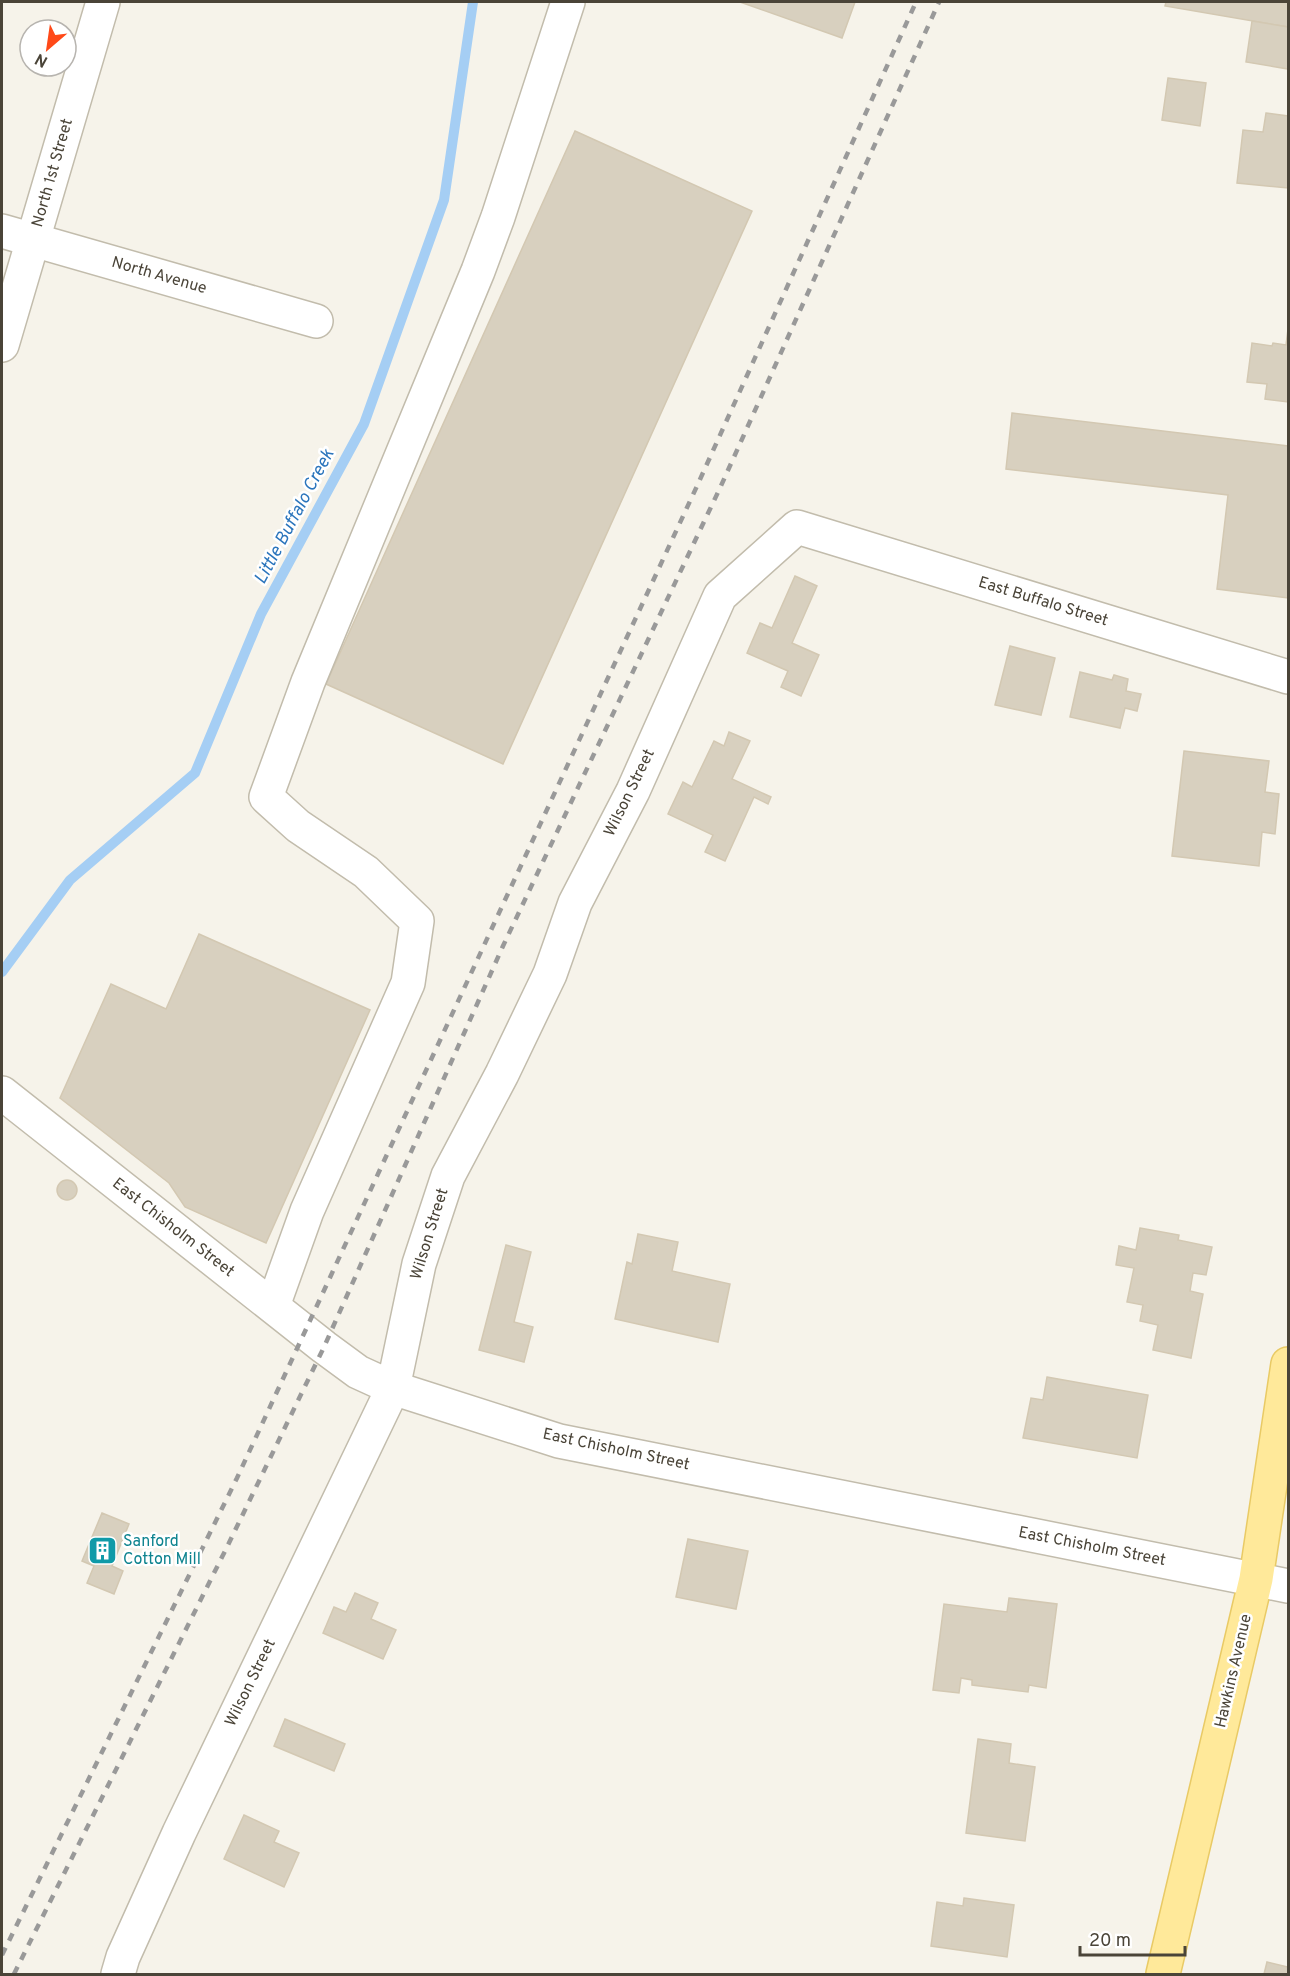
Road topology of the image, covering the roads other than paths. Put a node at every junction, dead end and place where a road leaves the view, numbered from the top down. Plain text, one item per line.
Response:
1 (103, 2) edge
2 (567, 2) edge
3 (2, 231) edge
4 (33, 240) junction
5 (316, 321) dead end
6 (2, 345) edge
7 (797, 527) joint
8 (1288, 677) edge
9 (2, 1093) edge
10 (273, 1306) junction
11 (1288, 1364) edge
12 (393, 1388) junction
13 (1256, 1579) junction
14 (1288, 1586) edge
15 (118, 1974) edge
16 (1163, 1974) edge

1 - 4 street, North 1st Street
2 - 10 street
3 - 4 street, North Avenue
4 - 5 street, North Avenue
4 - 6 street, North 1st Street
7 - 8 street, East Buffalo Street
7 - 12 street, Wilson Street
9 - 10 street, East Chisholm Street
10 - 12 street, East Chisholm Street
11 - 13 main road, Hawkins Avenue
12 - 13 street, East Chisholm Street
12 - 15 street, Wilson Street
13 - 14 street, East Chisholm Street
13 - 16 main road, Hawkins Avenue

